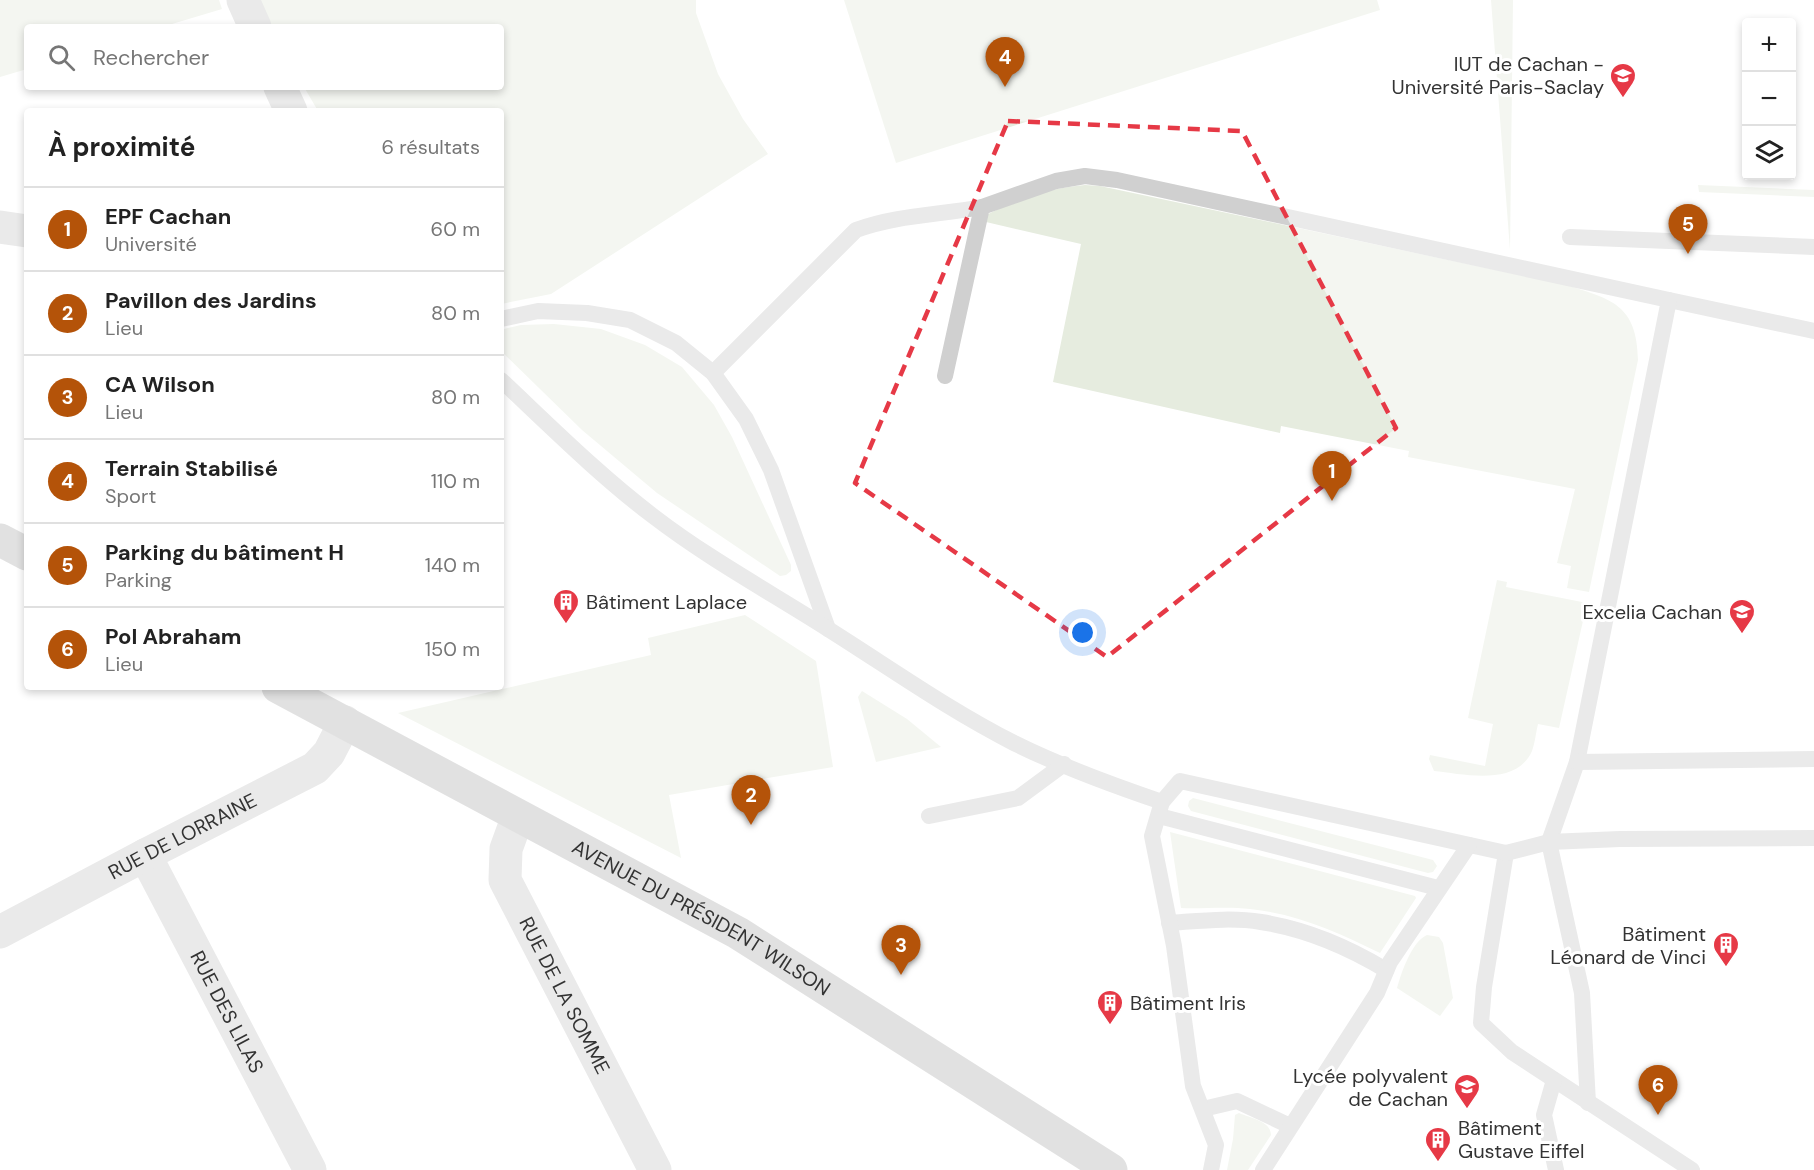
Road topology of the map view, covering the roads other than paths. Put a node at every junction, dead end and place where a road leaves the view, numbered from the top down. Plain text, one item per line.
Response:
1 (243, 0) edge
2 (254, 24) edge
3 (281, 90) edge
4 (290, 108) edge
5 (981, 207) junction
6 (0, 227) edge
7 (24, 231) edge
8 (1570, 237) dead end
9 (1814, 247) edge
10 (1669, 300) junction
11 (504, 318) edge
12 (1814, 331) edge
13 (713, 373) junction
14 (945, 376) dead end
15 (504, 383) edge
16 (0, 540) edge
17 (24, 552) edge
18 (828, 629) junction
19 (284, 690) edge
20 (345, 722) junction
21 (1814, 759) edge
22 (1577, 762) junction
23 (1064, 764) junction
24 (1160, 809) junction
25 (518, 816) junction
26 (929, 816) dead end
27 (1814, 838) edge
28 (1549, 842) junction
29 (1469, 845) junction
30 (1506, 853) junction
31 (145, 855) junction
32 (1438, 888) junction
33 (1169, 923) junction
34 (0, 932) edge
35 (1386, 970) junction
36 (1554, 1080) junction
37 (1588, 1103) junction
38 (1203, 1109) junction
39 (1290, 1126) junction
40 (310, 1170) edge
41 (655, 1170) edge
42 (1111, 1170) edge
43 (1211, 1170) edge
44 (1263, 1170) edge
45 (1556, 1170) edge
46 (1692, 1170) edge

1 - 2 street
3 - 4 street
5 - 10 lane
5 - 13 lane
5 - 14 lane
6 - 7 street
8 - 9 lane
10 - 12 lane
10 - 22 lane
11 - 13 lane
13 - 18 lane
15 - 18 lane
16 - 17 street
18 - 23 lane
19 - 20 street, AVENUE DU PRÉSIDENT WILSON
20 - 25 street, AVENUE DU PRÉSIDENT WILSON
20 - 31 street, RUE DE LORRAINE
21 - 22 lane
22 - 28 lane
23 - 24 lane
23 - 26 lane
24 - 29 lane
24 - 32 lane
24 - 33 lane
25 - 41 street, RUE DE LA SOMME
25 - 42 street, AVENUE DU PRÉSIDENT WILSON
27 - 28 lane
28 - 30 lane
28 - 37 lane
29 - 30 lane
29 - 32 lane
30 - 36 lane
31 - 34 street, RUE DE LORRAINE
31 - 40 street, RUE DES LILAS
32 - 35 lane
33 - 35 lane
33 - 38 lane
35 - 39 lane
36 - 37 lane
36 - 45 lane
37 - 46 lane
38 - 39 lane
38 - 43 lane
39 - 44 lane

